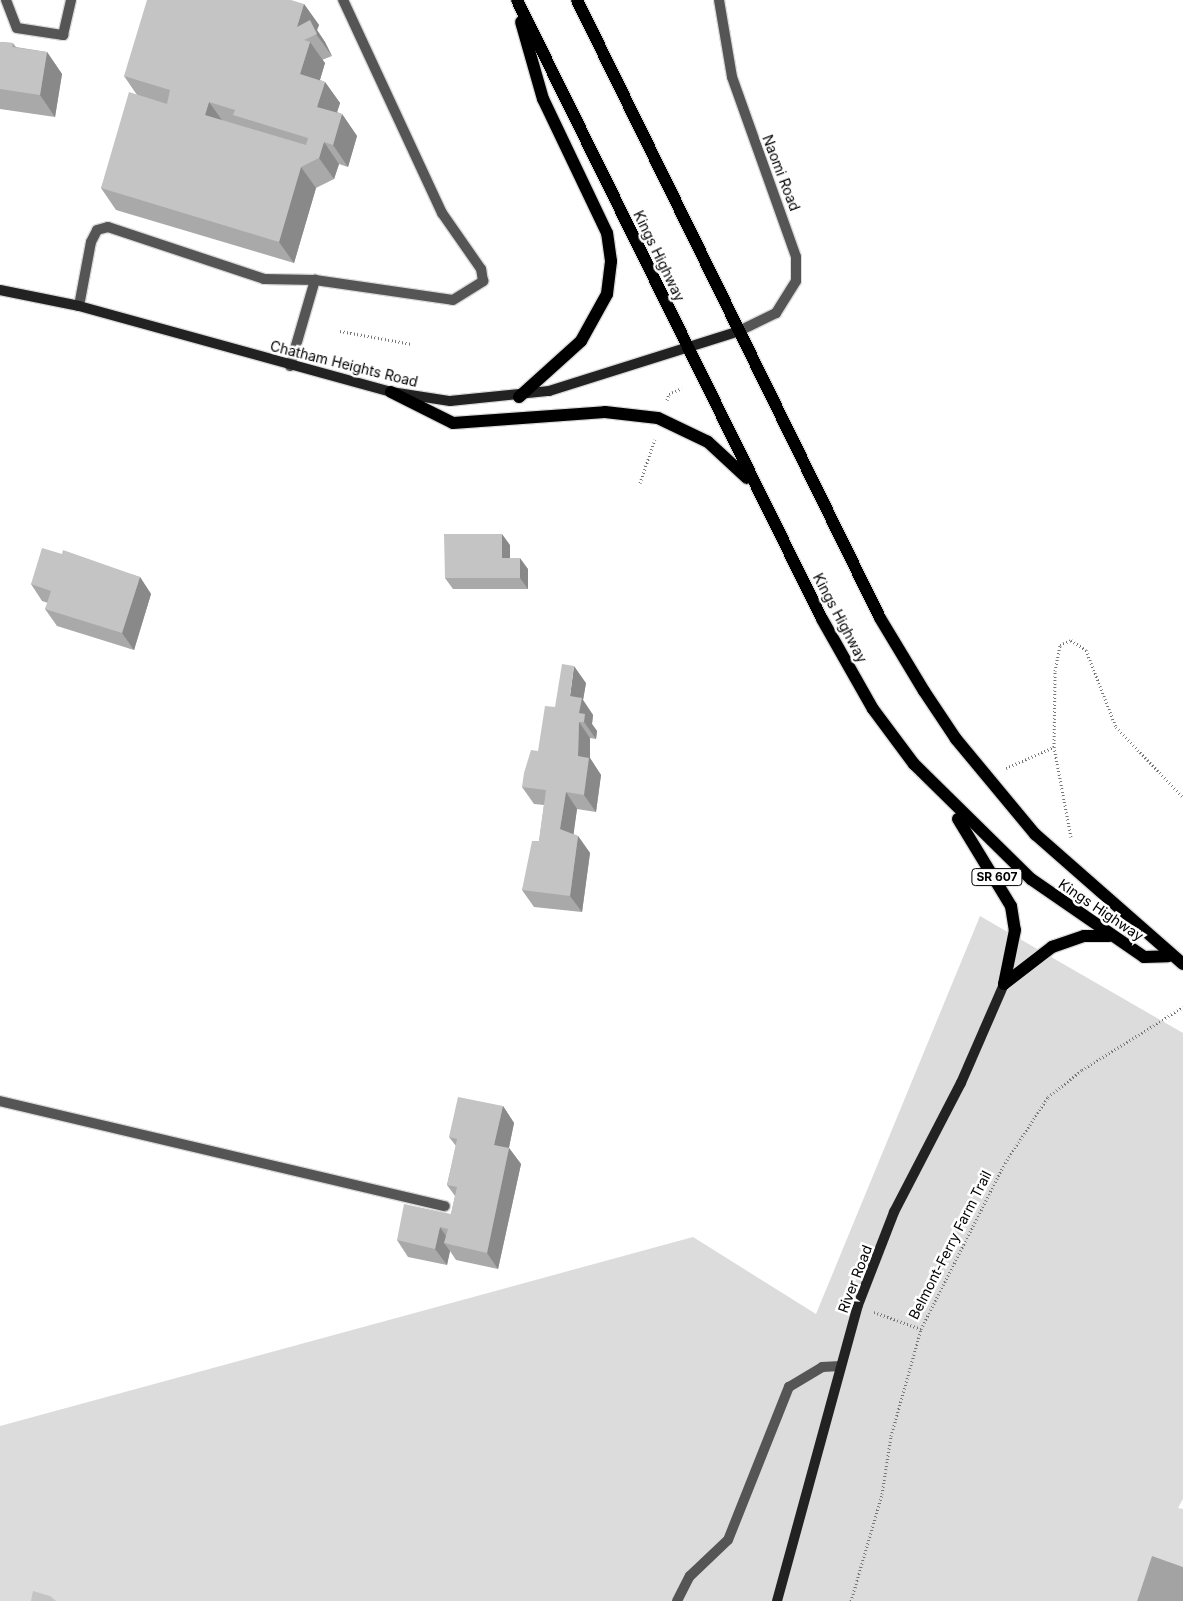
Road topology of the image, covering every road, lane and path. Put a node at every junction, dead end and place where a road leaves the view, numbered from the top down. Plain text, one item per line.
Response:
1 (6, 0) edge
2 (71, 0) edge
3 (343, 0) edge
4 (516, 0) edge
5 (577, 0) edge
6 (719, 0) edge
7 (315, 280) junction
8 (0, 290) edge
9 (79, 306) junction
10 (340, 331) dead end
11 (740, 331) junction
12 (412, 344) dead end
13 (688, 349) junction
14 (290, 366) junction
15 (682, 388) dead end
16 (391, 392) junction
17 (519, 397) junction
18 (665, 408) dead end
19 (659, 428) dead end
20 (640, 483) dead end
21 (757, 489) junction
22 (1054, 747) junction
23 (986, 776) junction
24 (934, 784) junction
25 (1183, 797) edge
26 (1072, 841) dead end
27 (1108, 936) junction
28 (1168, 956) junction
29 (1183, 964) edge
30 (1004, 984) junction
31 (1183, 1007) edge
32 (0, 1102) edge
33 (445, 1206) dead end
34 (858, 1305) junction
35 (920, 1329) junction
36 (841, 1366) junction
37 (677, 1601) edge
38 (777, 1601) edge
39 (851, 1601) edge

1 - 2 street
3 - 7 street
4 - 13 main road, Kings Highway
4 - 17 main road
5 - 11 main road, Kings Highway
6 - 11 street, Naomi Road
7 - 9 street
7 - 14 street
8 - 9 main road, Chatham Heights Road
9 - 14 main road, Chatham Heights Road
10 - 12 path
11 - 13 main road, Chatham Heights Road
11 - 23 main road, Kings Highway
13 - 17 main road, Chatham Heights Road
13 - 21 main road, Kings Highway
14 - 16 main road, Chatham Heights Road
15 - 18 path
16 - 17 main road, Chatham Heights Road
16 - 21 main road
19 - 20 path
21 - 24 main road, Kings Highway
22 - 23 path
22 - 25 path
22 - 26 path
23 - 28 main road, Kings Highway
24 - 27 main road, Kings Highway
24 - 30 main road, SR 607
27 - 28 main road, Kings Highway
27 - 30 main road, SR 607
28 - 29 main road
30 - 34 main road, River Road / SR 607
31 - 35 path, Belmont-Ferry Farm Trail
32 - 33 street
34 - 35 path
34 - 36 main road, River Road / SR 607
35 - 39 path, Belmont-Ferry Farm Trail
36 - 37 street
36 - 38 main road, River Road / SR 607

